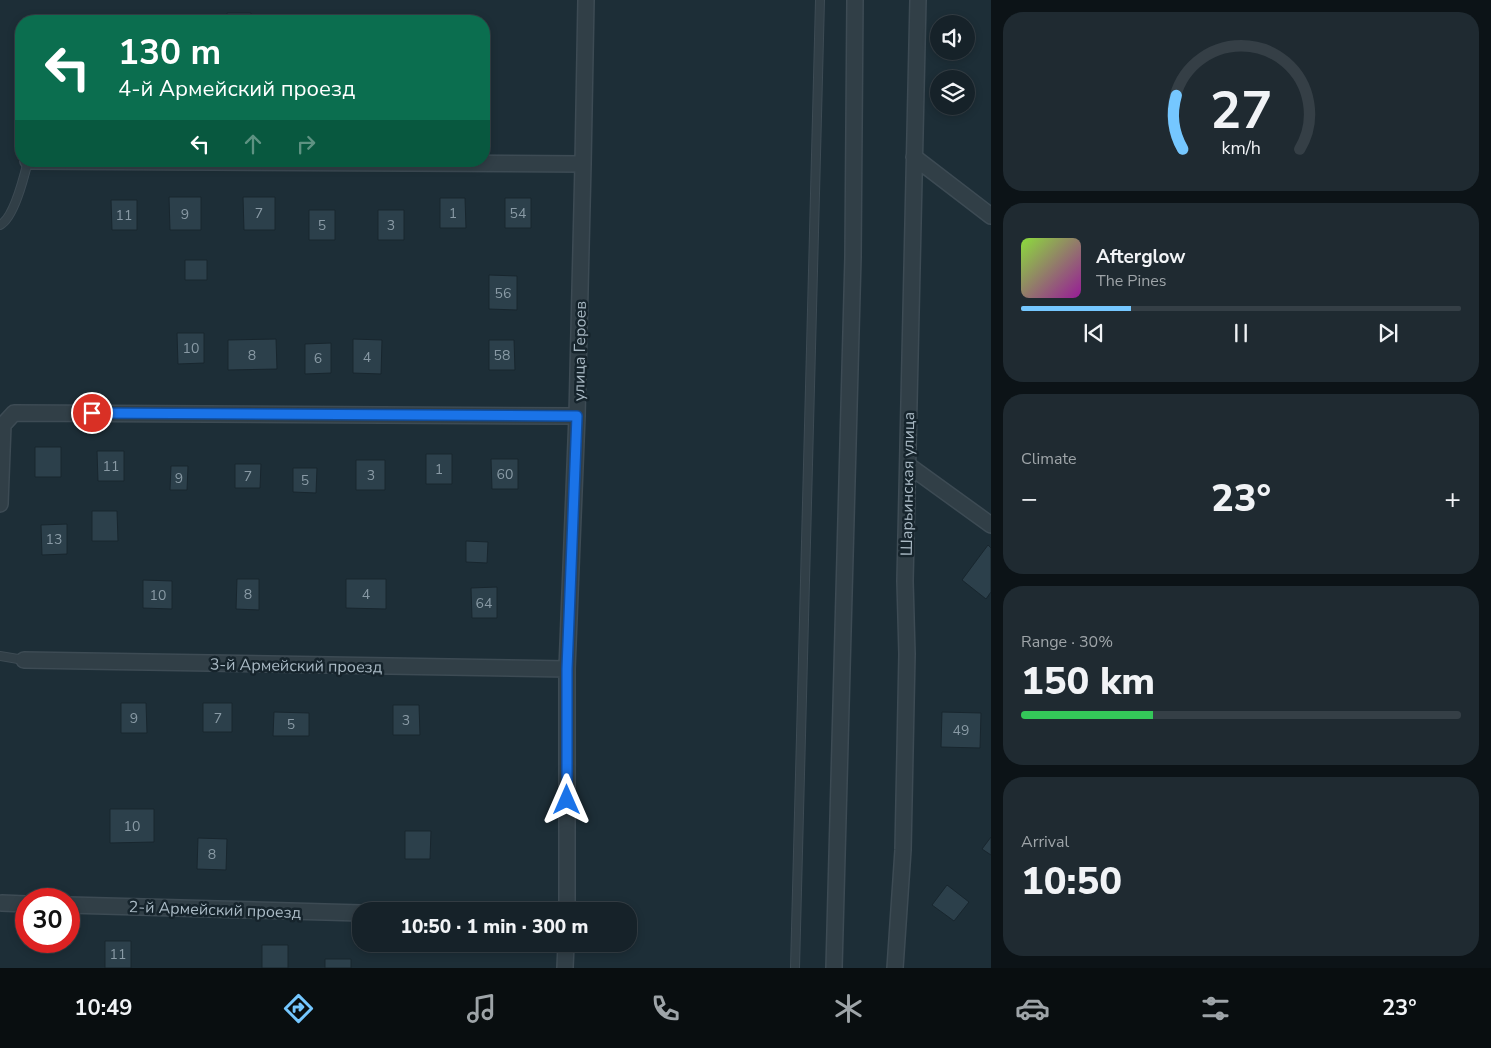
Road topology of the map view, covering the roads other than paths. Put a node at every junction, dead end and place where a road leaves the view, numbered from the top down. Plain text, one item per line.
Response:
1 (586, 0) edge
2 (820, 0) edge
3 (855, 0) edge
4 (918, 0) edge
5 (914, 157) junction
6 (490, 164) edge
7 (583, 164) junction
8 (27, 167) edge
9 (991, 216) edge
10 (0, 225) edge
11 (577, 416) junction
12 (908, 465) junction
13 (0, 504) edge
14 (991, 526) edge
15 (0, 656) edge
16 (24, 660) joint
17 (567, 669) junction
18 (567, 902) edge
19 (1, 903) edge
20 (15, 904) edge
21 (80, 905) edge
22 (352, 913) edge
23 (566, 952) edge
24 (565, 968) edge
25 (795, 968) edge
26 (834, 968) edge
27 (895, 968) edge

1 - 7 street, улица Героев
2 - 25 lane
3 - 26 street
4 - 5 street, Шарьинская улица
5 - 9 street
5 - 12 street, Шарьинская улица
6 - 7 street
7 - 11 street, улица Героев
8 - 10 lane
11 - 13 street
11 - 17 street, улица Героев
12 - 14 street
12 - 27 street, Шарьинская улица
15 - 16 lane
16 - 17 street, 3-й Армейский проезд
17 - 18 street, улица Героев
19 - 20 street
21 - 22 street, 2-й Армейский проезд
23 - 24 street

